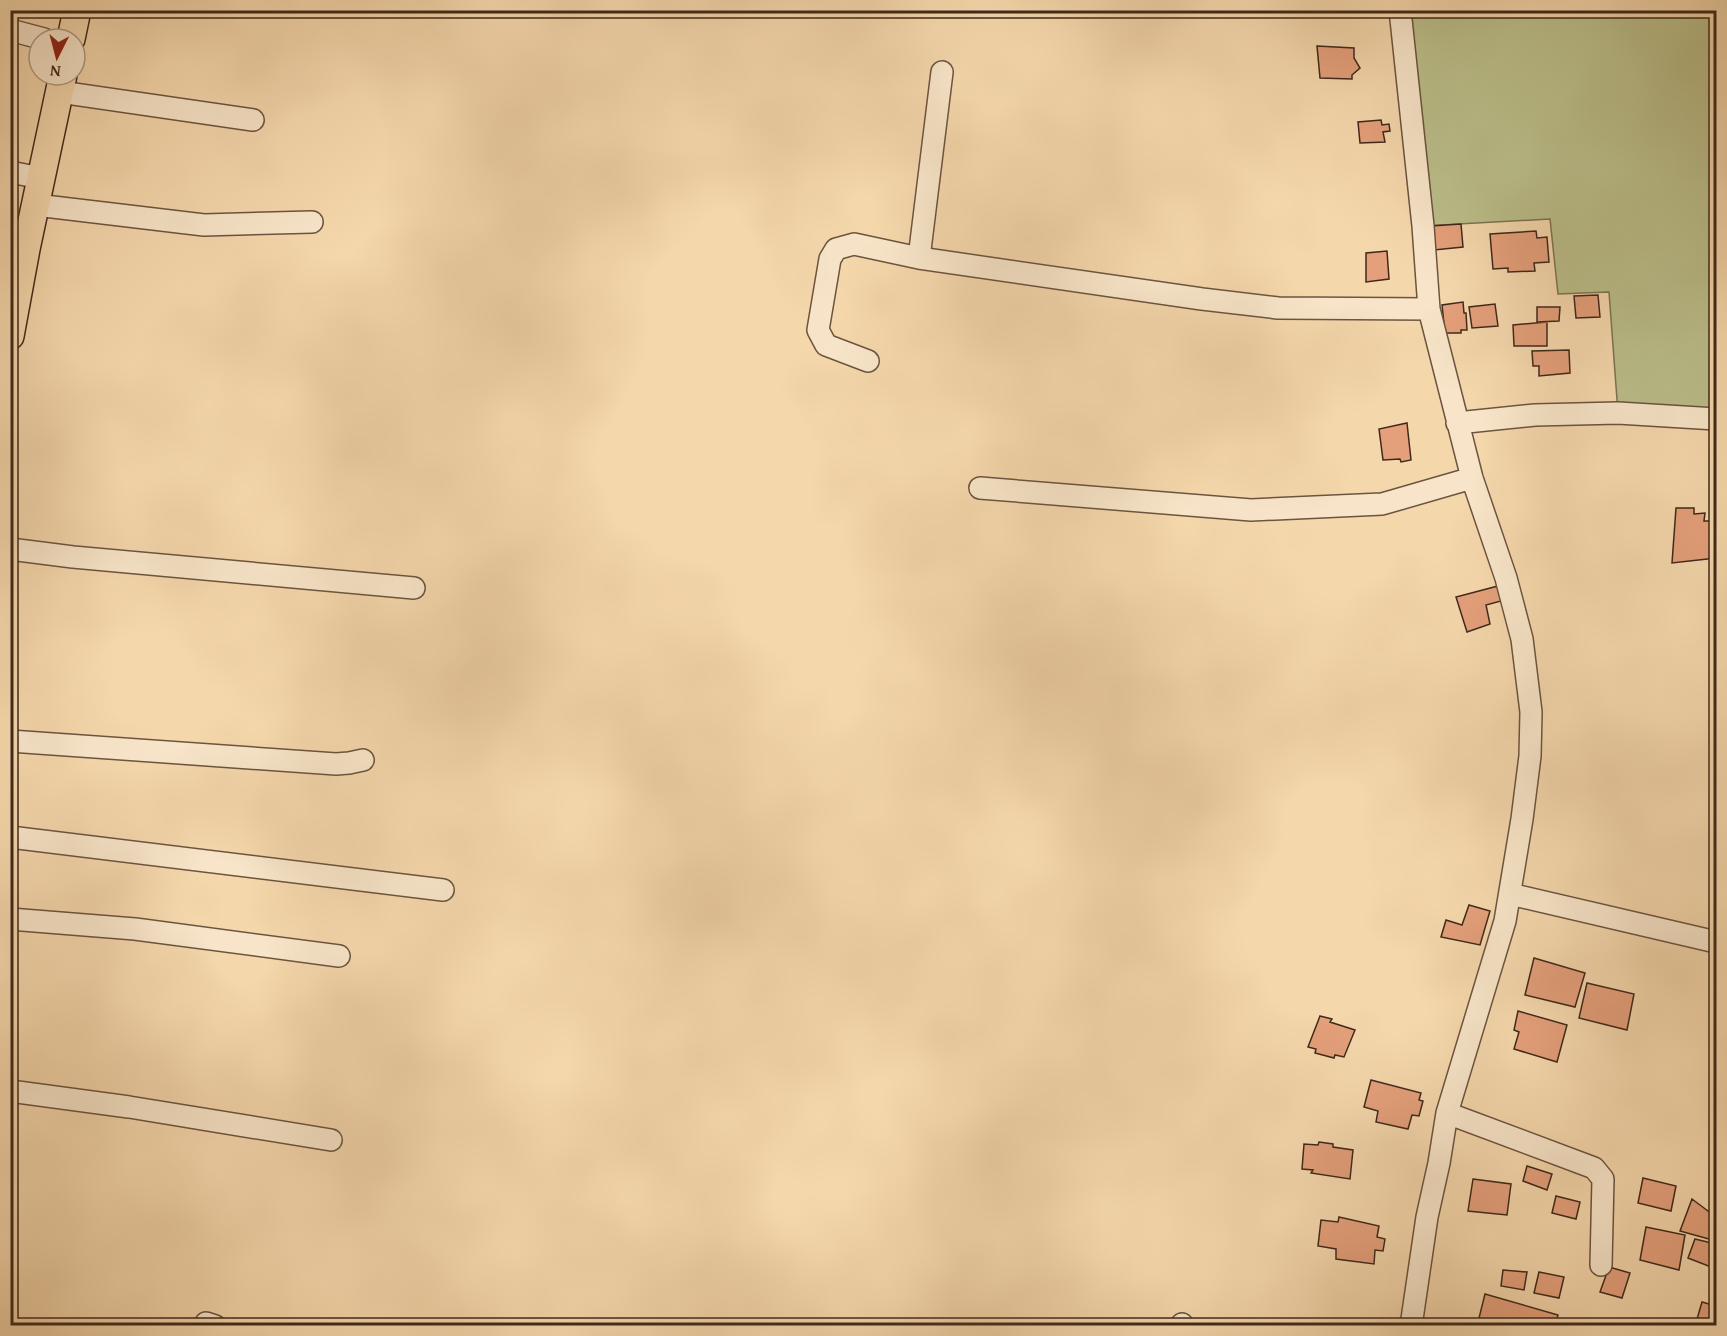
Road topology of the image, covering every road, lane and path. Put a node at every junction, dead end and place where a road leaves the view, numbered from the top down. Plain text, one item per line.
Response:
1 (77, 10) edge
2 (1400, 10) edge
3 (73, 27) edge
4 (10, 30) edge
5 (27, 34) edge
6 (942, 72) dead end
7 (61, 87) edge
8 (83, 87) edge
9 (253, 120) dead end
10 (10, 172) edge
11 (41, 178) junction
12 (36, 205) junction
13 (312, 222) dead end
14 (919, 258) junction
15 (1429, 309) junction
16 (12, 324) edge
17 (868, 361) dead end
18 (1716, 419) edge
19 (1457, 423) junction
20 (1472, 478) junction
21 (980, 488) dead end
22 (10, 549) edge
23 (414, 588) dead end
24 (10, 741) edge
25 (363, 760) dead end
26 (10, 837) edge
27 (443, 890) dead end
28 (1510, 894) junction
29 (10, 919) edge
30 (1716, 942) edge
31 (339, 956) dead end
32 (10, 1091) edge
33 (1447, 1113) junction
34 (331, 1140) dead end
35 (1601, 1265) dead end
36 (1411, 1326) edge

1 - 3 main road
2 - 15 street
4 - 5 street
6 - 14 street
7 - 11 main road
8 - 9 street
10 - 11 street
11 - 12 main road
12 - 13 street
12 - 16 main road
14 - 15 street
14 - 17 street
15 - 19 street
18 - 19 street
19 - 20 street
20 - 21 street
20 - 28 street
22 - 23 street
24 - 25 street
26 - 27 street
28 - 30 street
28 - 33 street
29 - 31 street
32 - 34 street
33 - 35 street
33 - 36 street

